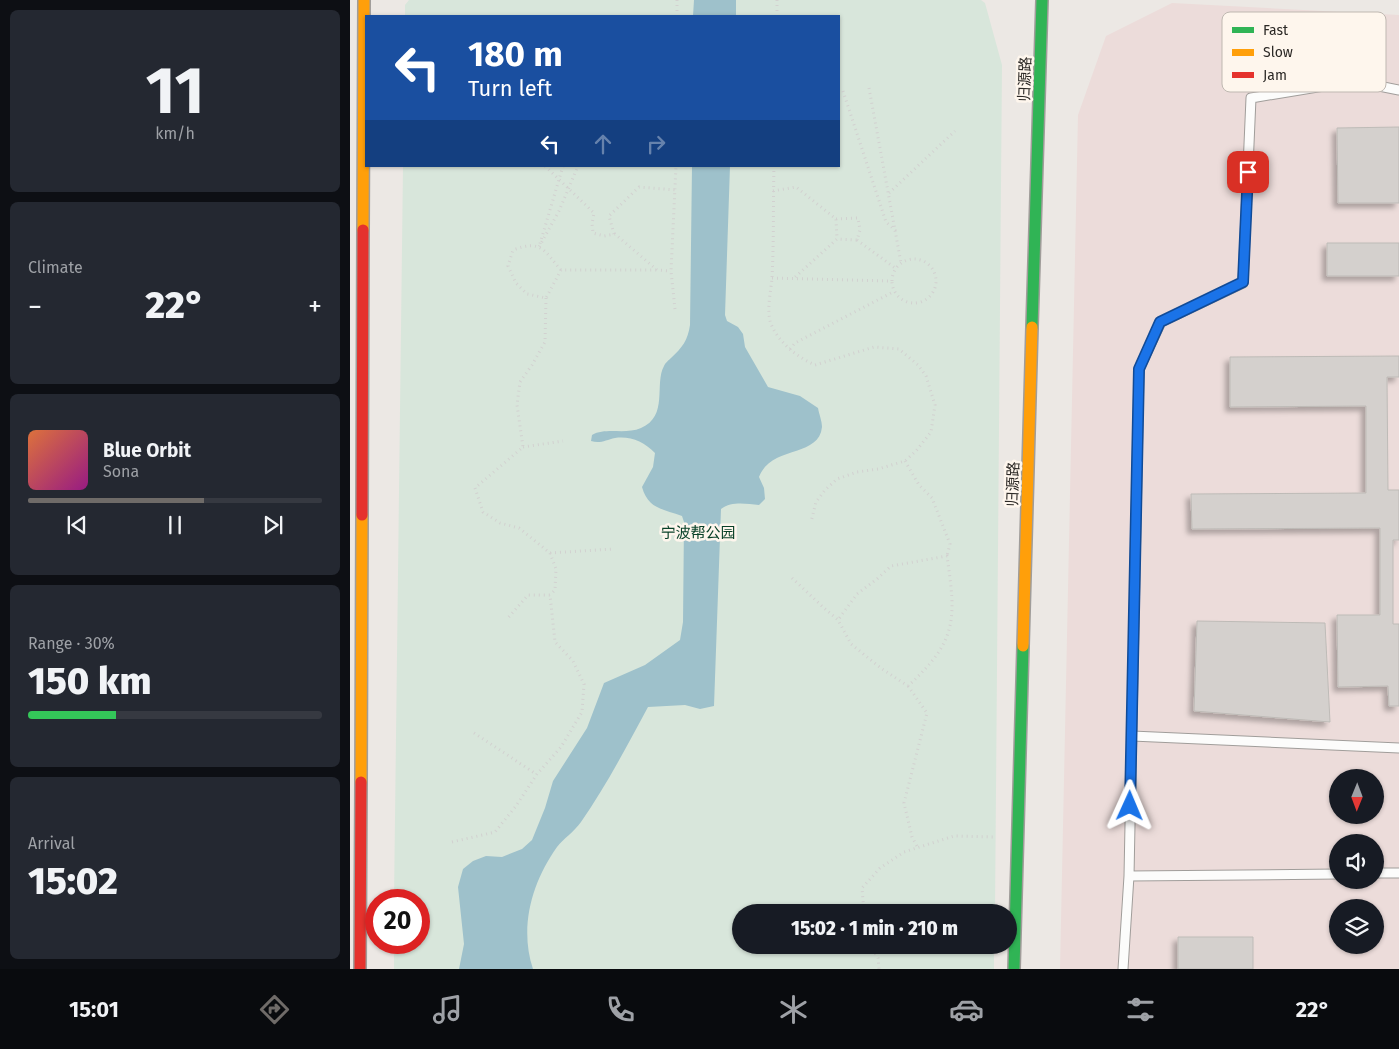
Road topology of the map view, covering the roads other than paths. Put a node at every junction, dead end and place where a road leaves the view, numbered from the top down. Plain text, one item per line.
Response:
1 (364, 0) edge
2 (1042, 0) edge
3 (1386, 87) edge
4 (1399, 90) edge
5 (1287, 92) edge
6 (1132, 736) junction
7 (1399, 748) edge
8 (1384, 873) edge
9 (1399, 873) edge
10 (1329, 874) edge
11 (1129, 876) junction
12 (360, 969) edge
13 (1014, 969) edge
14 (1123, 969) edge

1 - 12 street
2 - 13 street, 归源路
3 - 4 lane
5 - 6 lane
6 - 7 lane
6 - 11 lane
8 - 9 lane
10 - 11 lane
11 - 14 lane

